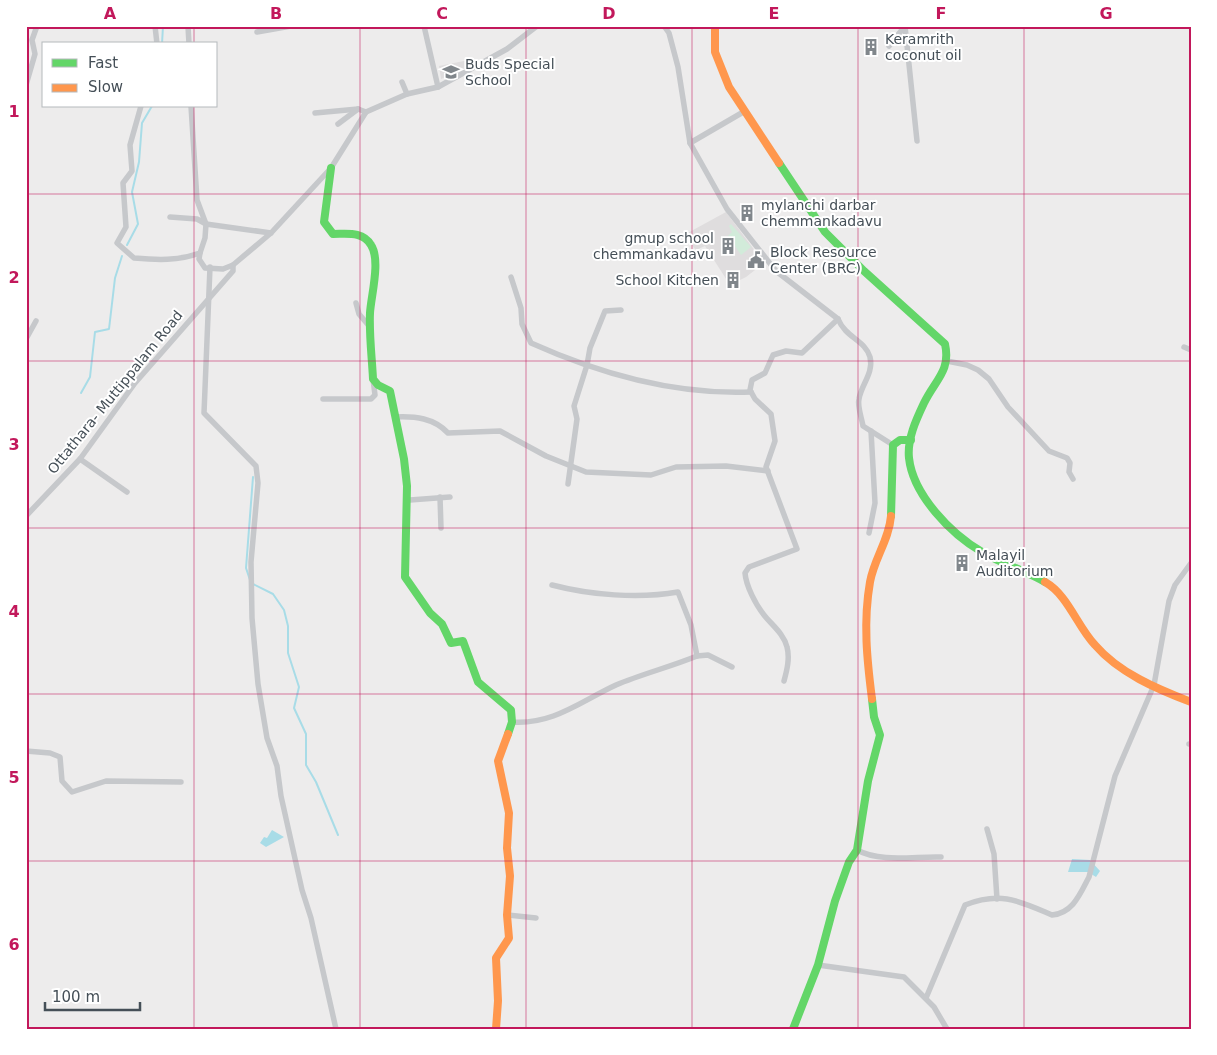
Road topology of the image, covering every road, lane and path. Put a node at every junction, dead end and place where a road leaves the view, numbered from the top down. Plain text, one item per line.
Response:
1 (37, 26) edge
2 (156, 26) edge
3 (188, 26) edge
4 (290, 26) edge
5 (424, 26) edge
6 (537, 26) edge
7 (664, 26) edge
8 (714, 26) edge
9 (905, 26) edge
10 (257, 32) dead end
11 (157, 42) edge
12 (189, 42) edge
13 (889, 46) dead end
14 (402, 82) dead end
15 (26, 85) edge
16 (438, 87) junction
17 (407, 94) junction
18 (140, 108) edge
19 (191, 108) edge
20 (358, 109) junction
21 (745, 111) junction
22 (366, 112) junction
23 (315, 113) dead end
24 (338, 124) dead end
25 (917, 141) dead end
26 (690, 143) junction
27 (331, 168) junction
28 (170, 217) dead end
29 (206, 224) junction
30 (271, 233) junction
31 (200, 253) junction
32 (233, 265) junction
33 (210, 267) junction
34 (512, 277) dead end
35 (210, 297) junction
36 (356, 302) dead end
37 (621, 310) dead end
38 (838, 319) junction
39 (36, 322) dead end
40 (370, 327) junction
41 (26, 339) edge
42 (1184, 347) dead end
43 (1191, 350) edge
44 (947, 361) junction
45 (587, 365) junction
46 (373, 378) junction
47 (752, 392) junction
48 (323, 399) dead end
49 (395, 417) junction
50 (871, 431) junction
51 (911, 440) junction
52 (893, 445) junction
53 (80, 459) junction
54 (571, 466) junction
55 (768, 471) junction
56 (1074, 479) dead end
57 (568, 484) dead end
58 (127, 492) dead end
59 (440, 497) junction
60 (450, 497) dead end
61 (409, 501) junction
62 (26, 516) edge
63 (441, 528) dead end
64 (869, 533) dead end
65 (1191, 563) edge
66 (552, 584) dead end
67 (697, 656) junction
68 (732, 667) dead end
69 (784, 682) dead end
70 (1154, 684) junction
71 (1191, 702) edge
72 (512, 722) junction
73 (26, 751) edge
74 (181, 782) dead end
75 (987, 829) dead end
76 (857, 850) junction
77 (941, 857) dead end
78 (996, 898) junction
79 (507, 915) junction
80 (536, 918) dead end
81 (818, 965) junction
82 (926, 998) junction
83 (336, 1029) edge
84 (496, 1029) edge
85 (794, 1029) edge
86 (947, 1029) edge

1 - 15 street
2 - 11 street
3 - 12 street
4 - 10 street
5 - 16 street
6 - 16 street
7 - 26 street
8 - 21 street
9 - 13 street
9 - 25 street
14 - 17 street
16 - 17 street
17 - 22 street
18 - 31 street
19 - 29 street
20 - 22 street
20 - 23 street
20 - 24 street
21 - 26 street
21 - 44 street
22 - 27 street, Ottathara- Muttippalam Road
26 - 38 street
27 - 30 street, Ottathara- Muttippalam Road
27 - 40 street
28 - 29 street
29 - 30 street
29 - 31 street
30 - 32 street, Ottathara- Muttippalam Road
31 - 33 street
32 - 33 street
32 - 35 street, Ottathara- Muttippalam Road
33 - 35 street
34 - 45 street
35 - 53 street, Ottathara- Muttippalam Road
35 - 83 street
36 - 40 street
37 - 45 street
38 - 47 street
38 - 50 street
39 - 41 street
40 - 46 street
42 - 43 street
44 - 51 street
44 - 56 street
45 - 47 street
45 - 54 street
46 - 48 street
46 - 49 street
47 - 55 street
49 - 54 street
49 - 61 street
50 - 52 street
50 - 64 street
51 - 52 street
51 - 70 street
52 - 76 street
53 - 58 street
53 - 62 street, Ottathara- Muttippalam Road
54 - 55 street
54 - 57 street
55 - 69 street
59 - 60 street
59 - 61 street
59 - 63 street
61 - 72 street
65 - 70 street
66 - 67 street
67 - 68 street
67 - 72 street
70 - 71 street
70 - 78 street
72 - 79 street
73 - 74 street
75 - 78 street
76 - 77 street
76 - 81 street
78 - 82 street
79 - 80 street
79 - 84 street
81 - 82 street
81 - 85 street
82 - 86 street

